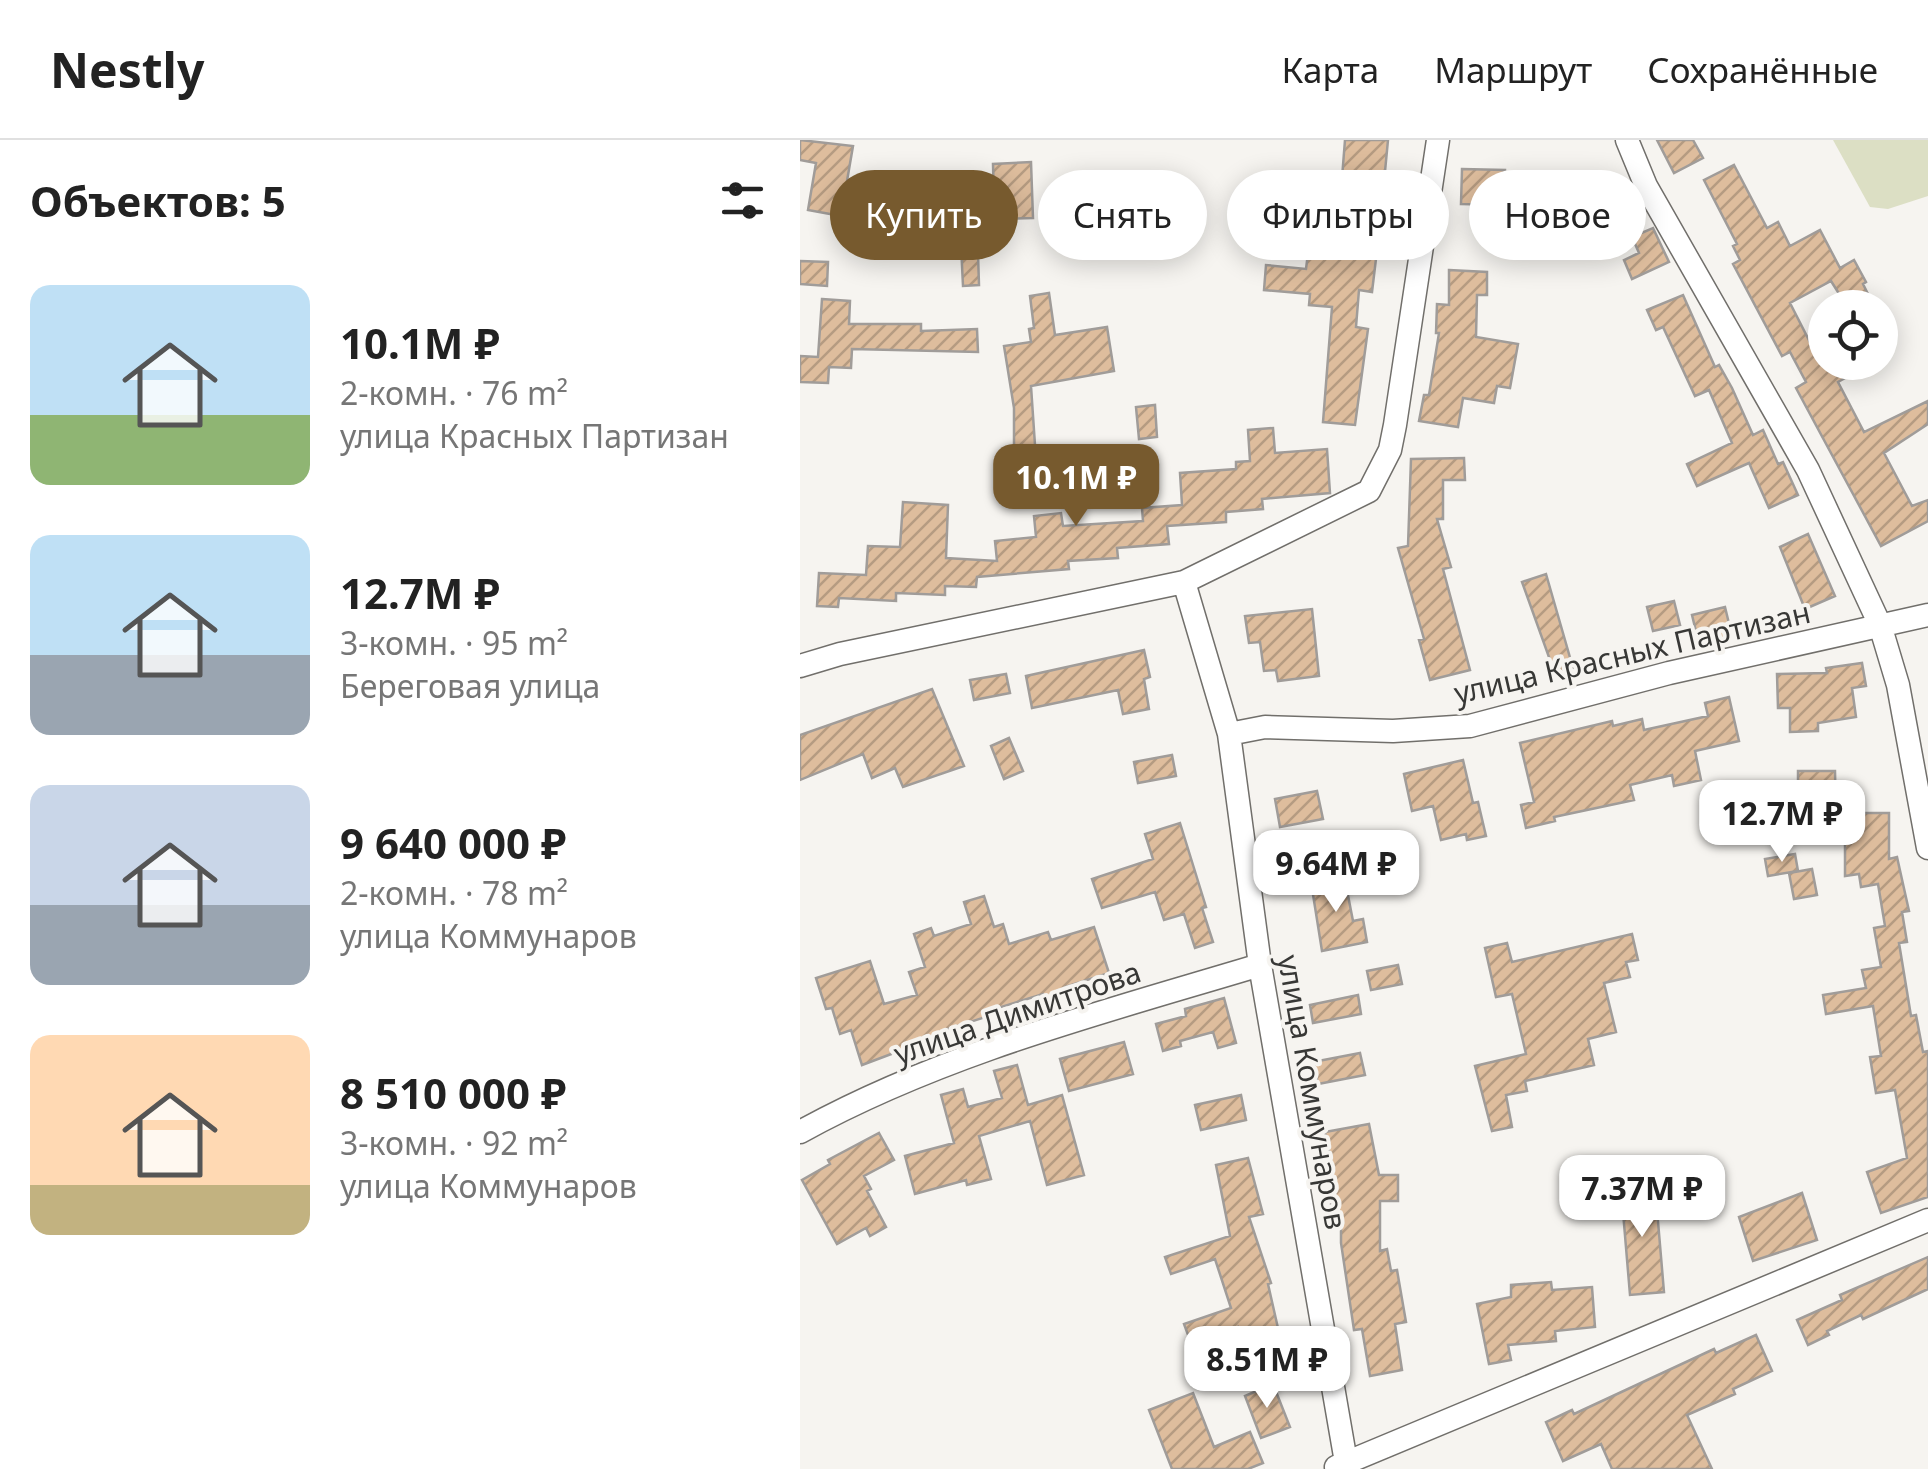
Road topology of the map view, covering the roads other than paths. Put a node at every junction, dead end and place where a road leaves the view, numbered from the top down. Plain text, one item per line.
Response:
1 (1438, 140) edge
2 (1628, 140) edge
3 (1184, 582) junction
4 (1928, 614) edge
5 (1880, 625) junction
6 (800, 666) edge
7 (1229, 734) junction
8 (1928, 848) edge
9 (1260, 965) junction
10 (800, 1132) edge
11 (1928, 1220) edge
12 (1339, 1466) edge

1 - 3 street
2 - 5 street
3 - 6 street
3 - 7 street, улица Коммунаров
4 - 5 street, улица Красных Партизан
5 - 7 street, улица Красных Партизан
5 - 8 street
7 - 9 street, улица Коммунаров
9 - 10 street, улица Димитрова
9 - 12 street, улица Коммунаров
11 - 12 street

